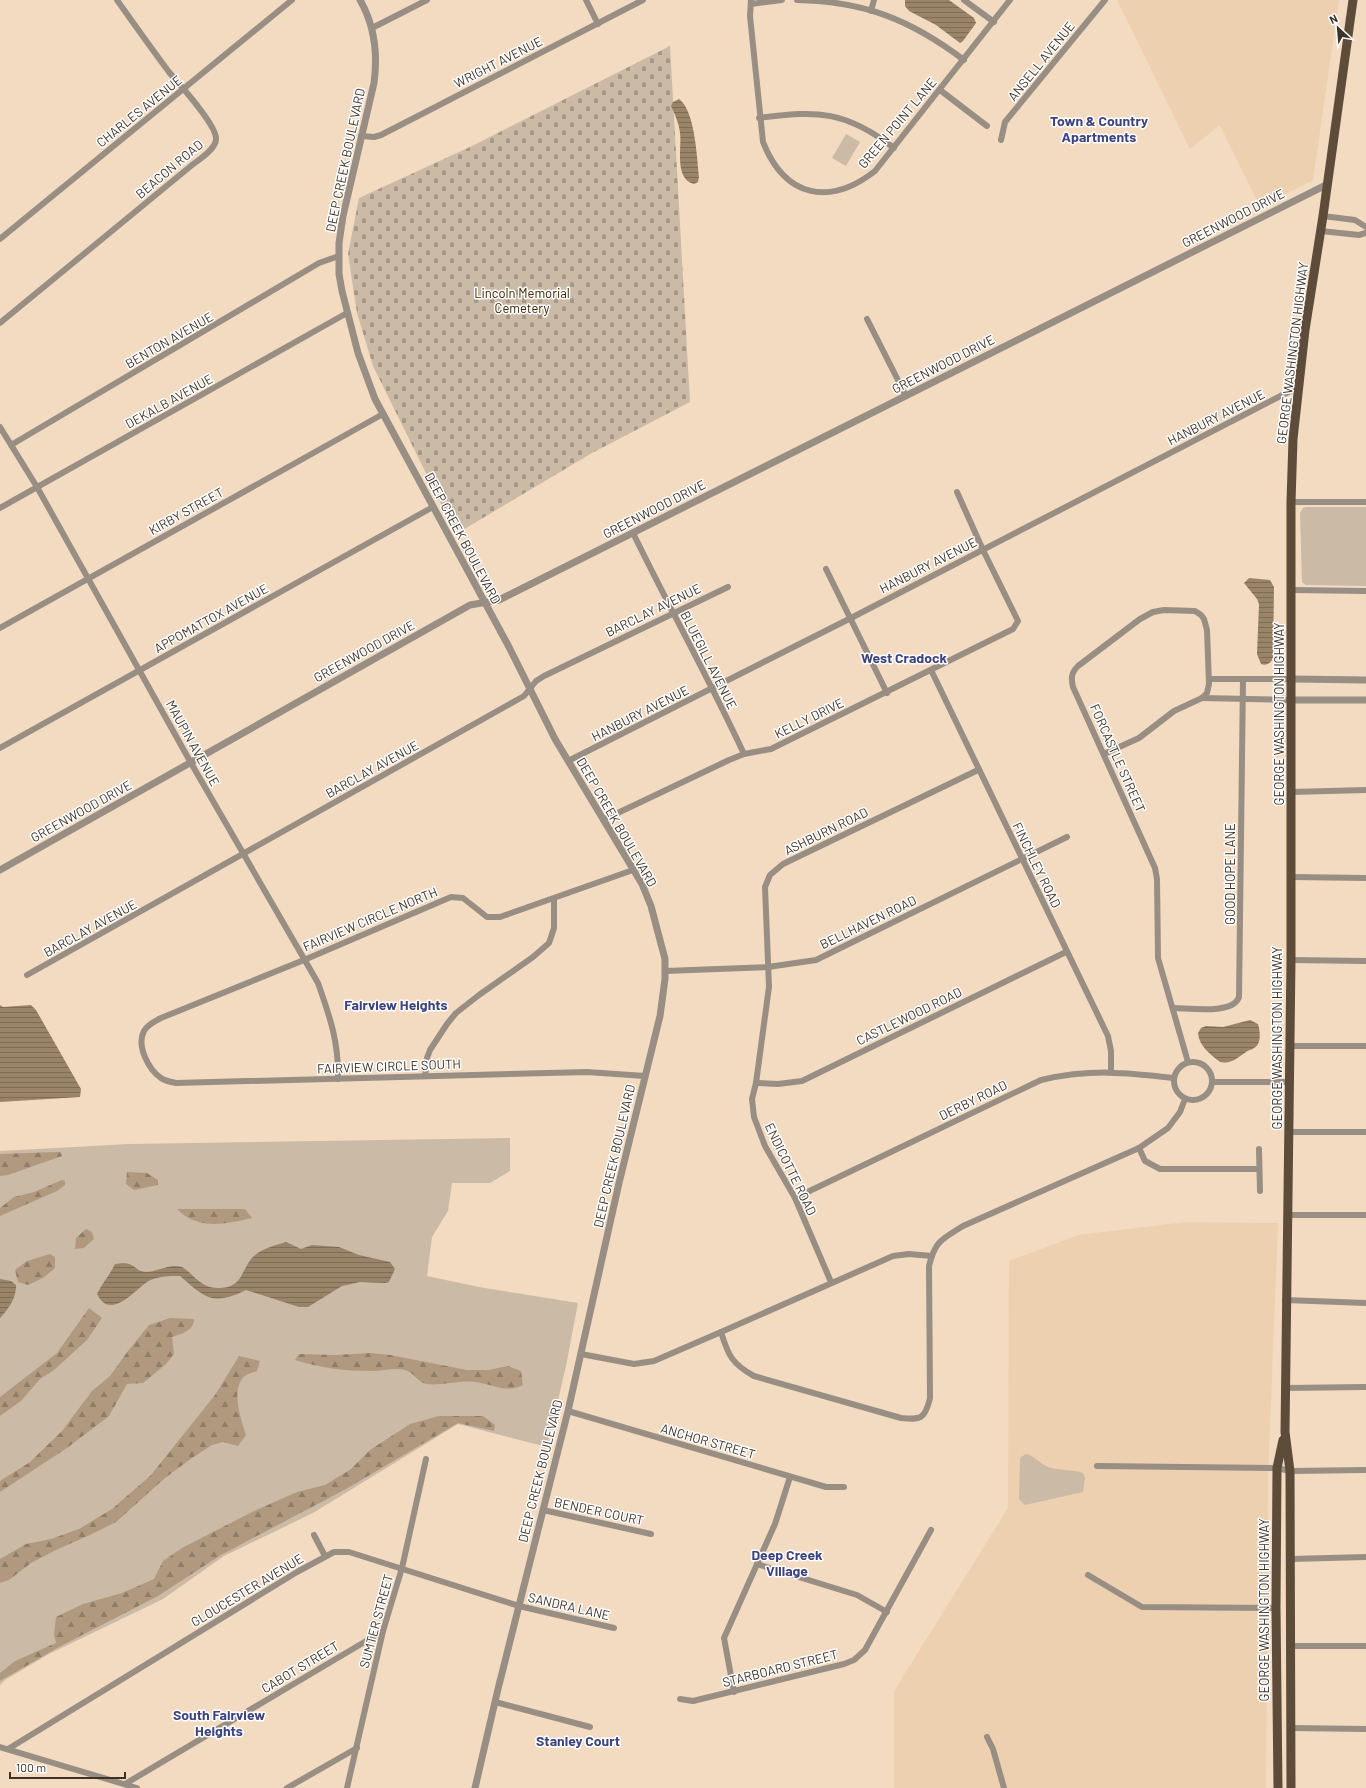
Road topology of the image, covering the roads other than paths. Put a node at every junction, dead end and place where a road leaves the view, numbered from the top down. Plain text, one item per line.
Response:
1 (117, 0) edge
2 (292, 0) edge
3 (360, 0) edge
4 (427, 0) edge
5 (586, 0) edge
6 (643, 0) edge
7 (782, 0) edge
8 (798, 0) edge
9 (874, 0) edge
10 (964, 0) edge
11 (1010, 0) edge
12 (1105, 0) edge
13 (1353, 0) edge
14 (751, 2) edge
15 (871, 11) junction
16 (994, 22) junction
17 (598, 24) junction
18 (372, 28) junction
19 (964, 60) junction
20 (184, 88) junction
21 (940, 90) junction
22 (759, 118) junction
23 (987, 126) dead end
24 (361, 136) junction
25 (1001, 140) dead end
26 (894, 148) junction
27 (1328, 184) junction
28 (1323, 216) junction
29 (1366, 227) edge
30 (1321, 231) junction
31 (1366, 233) edge
32 (0, 239) edge
33 (338, 256) junction
34 (348, 313) junction
35 (867, 319) dead end
36 (0, 323) edge
37 (1298, 387) junction
38 (906, 396) junction
39 (383, 414) junction
40 (0, 427) edge
41 (11, 445) junction
42 (37, 487) junction
43 (957, 492) dead end
44 (1291, 502) junction
45 (1366, 502) edge
46 (433, 507) junction
47 (0, 508) edge
48 (633, 533) junction
49 (982, 550) junction
50 (826, 569) dead end
51 (89, 578) junction
52 (728, 587) dead end
53 (1292, 590) junction
54 (1366, 591) edge
55 (484, 602) junction
56 (672, 612) junction
57 (850, 618) junction
58 (0, 628) edge
59 (931, 670) junction
60 (141, 671) junction
61 (1209, 679) junction
62 (1243, 679) junction
63 (1292, 679) junction
64 (1366, 680) edge
65 (713, 688) junction
66 (530, 689) junction
67 (887, 693) junction
68 (1202, 698) junction
69 (1242, 698) junction
70 (1292, 700) junction
71 (1366, 700) edge
72 (0, 748) edge
73 (744, 754) junction
74 (1104, 754) junction
75 (568, 761) junction
76 (191, 763) junction
77 (978, 770) junction
78 (1366, 790) edge
79 (1291, 792) junction
80 (603, 820) junction
81 (1067, 838) dead end
82 (243, 854) junction
83 (1022, 860) junction
84 (0, 870) edge
85 (633, 870) junction
86 (1291, 876) junction
87 (1366, 878) edge
88 (554, 899) junction
89 (1066, 952) junction
90 (304, 960) junction
91 (1291, 960) junction
92 (1366, 961) edge
93 (768, 967) junction
94 (665, 971) junction
95 (27, 975) dead end
96 (1173, 1008) junction
97 (1289, 1046) junction
98 (1366, 1046) edge
99 (145, 1057) joint
100 (1188, 1062) junction
101 (1111, 1072) junction
102 (425, 1076) junction
103 (645, 1076) junction
104 (1174, 1078) junction
105 (338, 1079) junction
106 (1212, 1082) junction
107 (1289, 1082) junction
108 (756, 1083) junction
109 (1185, 1099) junction
110 (1289, 1132) junction
111 (1366, 1132) edge
112 (1139, 1148) junction
113 (1259, 1149) dead end
114 (1259, 1169) junction
115 (1260, 1191) dead end
116 (795, 1198) junction
117 (1288, 1214) junction
118 (1366, 1215) edge
119 (932, 1256) junction
120 (831, 1282) junction
121 (1285, 1300) junction
122 (1366, 1303) edge
123 (721, 1332) junction
124 (581, 1354) junction
125 (1366, 1387) edge
126 (1286, 1388) junction
127 (568, 1411) junction
128 (1285, 1432) junction
129 (426, 1459) dead end
130 (1097, 1466) dead end
131 (1277, 1468) junction
132 (1290, 1470) junction
133 (1366, 1470) edge
134 (790, 1477) junction
135 (844, 1487) dead end
136 (543, 1510) junction
137 (931, 1530) dead end
138 (651, 1534) dead end
139 (314, 1535) dead end
140 (325, 1556) junction
141 (1366, 1557) edge
142 (1291, 1559) junction
143 (757, 1564) junction
144 (402, 1568) junction
145 (1088, 1575) dead end
146 (518, 1606) junction
147 (1276, 1608) junction
148 (887, 1612) junction
149 (614, 1628) dead end
150 (382, 1631) junction
151 (1291, 1646) junction
152 (1366, 1646) edge
153 (734, 1692) junction
154 (680, 1700) dead end
155 (495, 1702) junction
156 (590, 1727) dead end
157 (1290, 1728) junction
158 (1366, 1729) edge
159 (987, 1737) dead end
160 (0, 1747) edge
161 (357, 1748) junction
162 (8, 1749) junction
163 (125, 1784) junction
164 (137, 1788) edge
165 (287, 1788) edge
166 (347, 1788) edge
167 (476, 1788) edge
168 (1004, 1788) edge
169 (1278, 1788) edge
170 (1291, 1788) edge

1 - 20 street, BEACON ROAD
2 - 20 street, CHARLES AVENUE
3 - 18 street, DEEP CREEK BOULEVARD
4 - 18 street
5 - 17 street
6 - 17 street, WRIGHT AVENUE
7 - 14 street
8 - 15 street
9 - 15 street
10 - 16 street
11 - 16 street, GREEN POINT LANE
12 - 25 street, ANSELL AVENUE
13 - 27 main road, GEORGE WASHINGTON HIGHWAY
14 - 22 street, GREEN POINT LANE
15 - 19 street
16 - 19 street, GREEN POINT LANE
17 - 24 street, WRIGHT AVENUE
18 - 24 street, DEEP CREEK BOULEVARD
19 - 21 street, GREEN POINT LANE
20 - 32 street, CHARLES AVENUE
20 - 36 street, BEACON ROAD
21 - 23 street
21 - 26 street, GREEN POINT LANE
22 - 26 street
22 - 26 street, GREEN POINT LANE
24 - 33 street, DEEP CREEK BOULEVARD
27 - 28 main road, GEORGE WASHINGTON HIGHWAY
27 - 38 street, GREENWOOD DRIVE
28 - 29 street
28 - 30 main road, GEORGE WASHINGTON HIGHWAY
30 - 31 street
30 - 37 main road, GEORGE WASHINGTON HIGHWAY
33 - 34 street, DEEP CREEK BOULEVARD
33 - 41 street, BENTON AVENUE
34 - 39 street, DEEP CREEK BOULEVARD
34 - 42 street, DEKALB AVENUE
35 - 38 street
37 - 44 main road, GEORGE WASHINGTON HIGHWAY
37 - 49 street, HANBURY AVENUE
38 - 48 street, GREENWOOD DRIVE
39 - 46 street, DEEP CREEK BOULEVARD
39 - 51 street, KIRBY STREET
40 - 41 street, MAUPIN AVENUE
41 - 42 street, MAUPIN AVENUE
42 - 47 street, DEKALB AVENUE
42 - 51 street, MAUPIN AVENUE
43 - 49 street
44 - 45 street
44 - 53 main road, GEORGE WASHINGTON HIGHWAY
46 - 55 street, DEEP CREEK BOULEVARD
46 - 60 street, APPOMATTOX AVENUE
48 - 55 street, GREENWOOD DRIVE
48 - 56 street, BLUEGILL AVENUE
49 - 57 street, HANBURY AVENUE
49 - 59 street, KELLY DRIVE
50 - 57 street
51 - 58 street, KIRBY STREET
51 - 60 street, MAUPIN AVENUE
52 - 56 street, BARCLAY AVENUE
53 - 54 street
53 - 63 main road, GEORGE WASHINGTON HIGHWAY
55 - 66 street, DEEP CREEK BOULEVARD
55 - 76 street, GREENWOOD DRIVE
56 - 65 street, BLUEGILL AVENUE
56 - 66 street, BARCLAY AVENUE
57 - 65 street, HANBURY AVENUE
57 - 67 street
59 - 67 street, KELLY DRIVE
59 - 77 street, FINCHLEY ROAD
60 - 72 street, APPOMATTOX AVENUE
60 - 76 street, MAUPIN AVENUE
61 - 62 street
61 - 68 street
61 - 74 street, FORCASTLE STREET
62 - 63 street
62 - 69 street, GOOD HOPE LANE
63 - 64 street
63 - 70 main road, GEORGE WASHINGTON HIGHWAY
65 - 73 street, BLUEGILL AVENUE
65 - 75 street, HANBURY AVENUE
66 - 75 street, DEEP CREEK BOULEVARD
66 - 82 street, BARCLAY AVENUE
67 - 73 street, KELLY DRIVE
68 - 69 street
68 - 74 street
69 - 70 street
69 - 96 street, GOOD HOPE LANE
70 - 71 street
70 - 79 main road, GEORGE WASHINGTON HIGHWAY
73 - 80 street, KELLY DRIVE
74 - 96 street, FORCASTLE STREET
75 - 80 street, DEEP CREEK BOULEVARD
76 - 82 street, MAUPIN AVENUE
76 - 84 street, GREENWOOD DRIVE
77 - 83 street, FINCHLEY ROAD
77 - 93 street, ASHBURN ROAD
78 - 79 street
79 - 86 main road, GEORGE WASHINGTON HIGHWAY
80 - 85 street, DEEP CREEK BOULEVARD
81 - 83 street, BELLHAVEN ROAD
82 - 90 street, MAUPIN AVENUE
82 - 95 street, BARCLAY AVENUE
83 - 89 street, FINCHLEY ROAD
83 - 93 street, BELLHAVEN ROAD
85 - 88 street, FAIRVIEW CIRCLE NORTH
85 - 94 street, DEEP CREEK BOULEVARD
86 - 87 street
86 - 91 main road, GEORGE WASHINGTON HIGHWAY
88 - 90 street, FAIRVIEW CIRCLE NORTH
88 - 102 street
89 - 101 street, FINCHLEY ROAD
89 - 108 street, CASTLEWOOD ROAD
90 - 99 street, FAIRVIEW CIRCLE NORTH
90 - 105 street, MAUPIN AVENUE
91 - 92 street
91 - 97 main road, GEORGE WASHINGTON HIGHWAY
93 - 94 street, BELLHAVEN ROAD
93 - 108 street, ENDICOTTE ROAD
94 - 103 street, DEEP CREEK BOULEVARD
96 - 100 street, FORCASTLE STREET
97 - 98 street
97 - 107 main road, GEORGE WASHINGTON HIGHWAY
99 - 105 street, FAIRVIEW CIRCLE SOUTH
100 - 104 street
100 - 106 street
101 - 104 street, DERBY ROAD
101 - 116 street, DERBY ROAD
102 - 103 street, FAIRVIEW CIRCLE SOUTH
102 - 105 street, FAIRVIEW CIRCLE SOUTH
103 - 124 street, DEEP CREEK BOULEVARD
104 - 109 street
106 - 107 street
106 - 109 street
107 - 110 main road, GEORGE WASHINGTON HIGHWAY
108 - 116 street, ENDICOTTE ROAD
109 - 112 street
110 - 111 street
110 - 117 main road, GEORGE WASHINGTON HIGHWAY
112 - 114 street
112 - 119 street
113 - 114 street
114 - 115 street
116 - 120 street, ENDICOTTE ROAD
117 - 118 street
117 - 121 main road, GEORGE WASHINGTON HIGHWAY
119 - 120 street
119 - 123 street
120 - 123 street
121 - 122 street
121 - 126 main road, GEORGE WASHINGTON HIGHWAY
123 - 124 street
124 - 127 street, DEEP CREEK BOULEVARD
125 - 126 street
126 - 128 main road, GEORGE WASHINGTON HIGHWAY
127 - 134 street, ANCHOR STREET
127 - 136 street, DEEP CREEK BOULEVARD
128 - 131 main road, GEORGE WASHINGTON HIGHWAY
128 - 132 main road, GEORGE WASHINGTON HIGHWAY
129 - 144 street, SUMTER STREET
130 - 131 street
131 - 132 street
131 - 147 main road, GEORGE WASHINGTON HIGHWAY
132 - 133 street
132 - 142 main road, GEORGE WASHINGTON HIGHWAY
134 - 135 street, ANCHOR STREET
134 - 143 street
136 - 138 street, BENDER COURT
136 - 146 street, DEEP CREEK BOULEVARD
137 - 148 street, STARBOARD STREET
139 - 140 street
140 - 144 street, GLOUCESTER AVENUE
140 - 162 street, GLOUCESTER AVENUE
141 - 142 street
142 - 151 main road, GEORGE WASHINGTON HIGHWAY
143 - 148 street
143 - 153 street
144 - 146 street, GLOUCESTER AVENUE
144 - 150 street, SUMTER STREET
145 - 147 street
146 - 149 street, SANDRA LANE
146 - 155 street, DEEP CREEK BOULEVARD
147 - 169 main road, GEORGE WASHINGTON HIGHWAY
148 - 153 street, STARBOARD STREET
150 - 161 street, SUMTER STREET
150 - 163 street, CABOT STREET
151 - 152 street
151 - 157 main road, GEORGE WASHINGTON HIGHWAY
153 - 154 street, STARBOARD STREET
155 - 156 street
155 - 167 street, DEEP CREEK BOULEVARD
157 - 158 street
157 - 170 main road, GEORGE WASHINGTON HIGHWAY
159 - 168 street
160 - 162 street
161 - 165 street
161 - 166 street, SUMTER STREET
162 - 163 street
163 - 164 street

